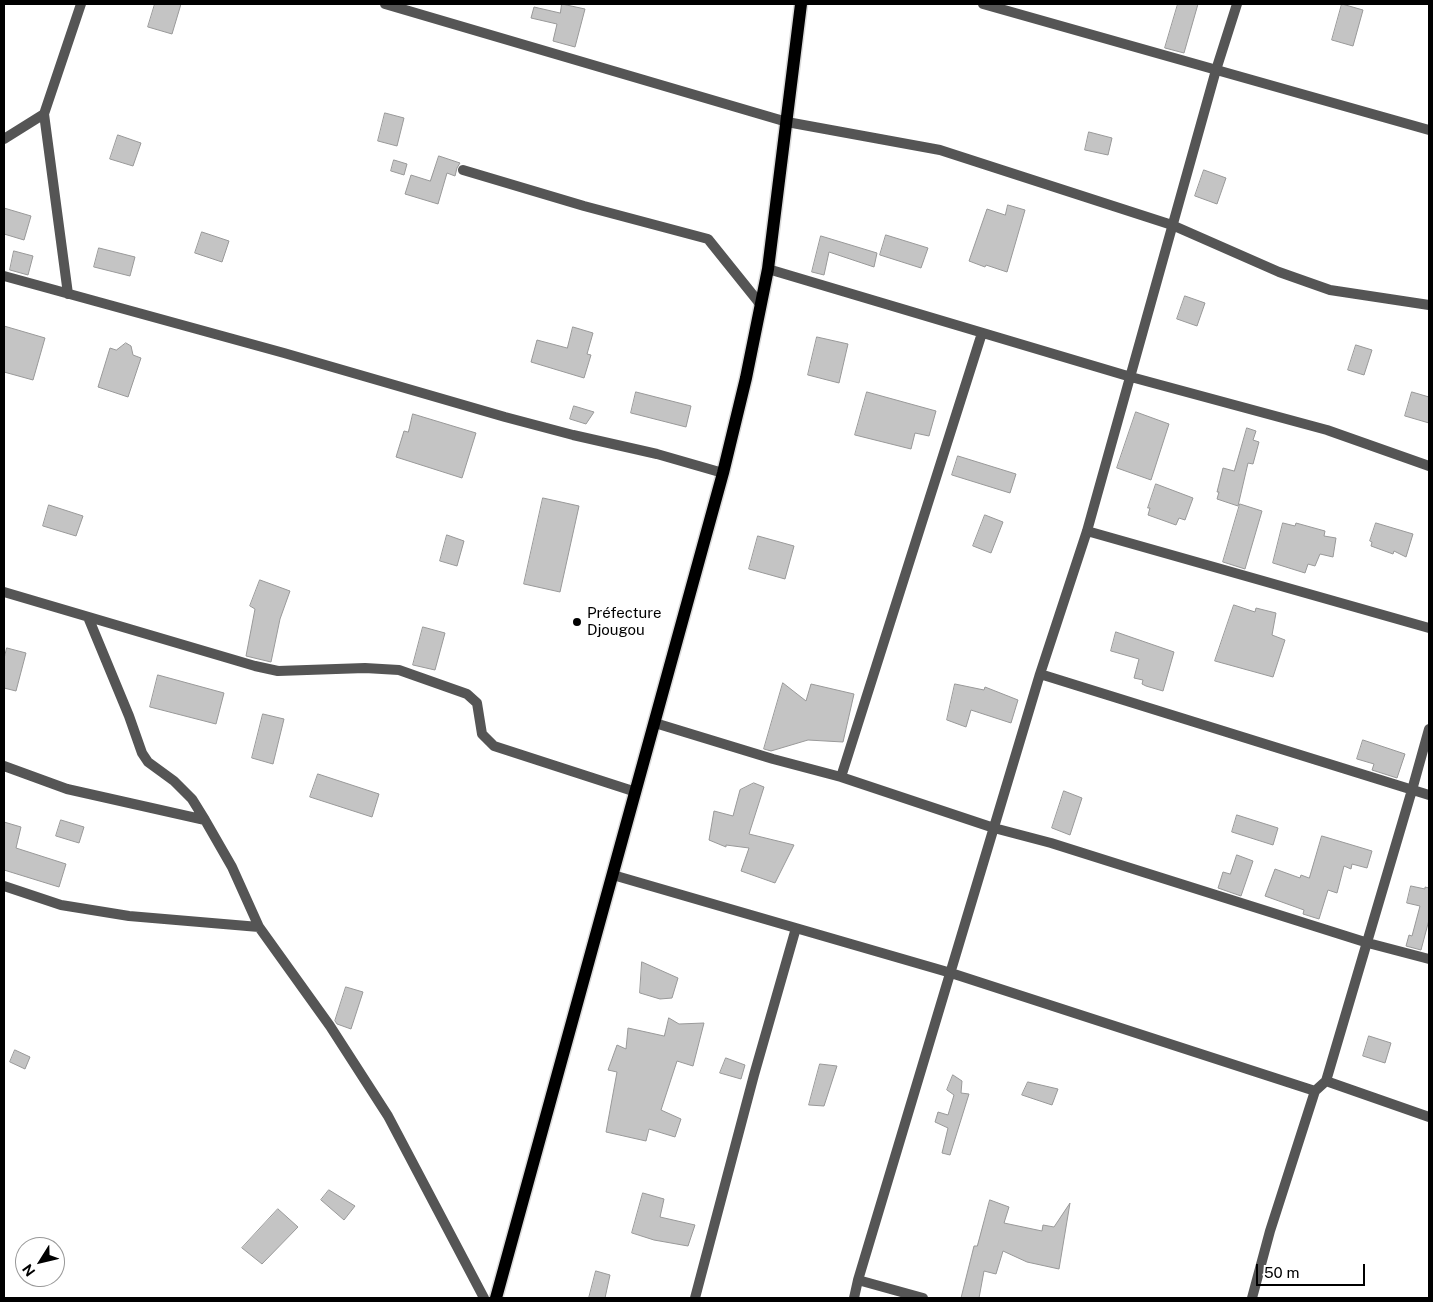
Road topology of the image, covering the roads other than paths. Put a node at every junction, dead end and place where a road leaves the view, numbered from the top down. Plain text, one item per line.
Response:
1 (81, 4) edge
2 (384, 4) edge
3 (801, 4) edge
4 (983, 4) edge
5 (1237, 4) edge
6 (1216, 70) junction
7 (44, 114) junction
8 (787, 122) junction
9 (1429, 130) edge
10 (4, 139) edge
11 (463, 170) dead end
12 (1172, 225) junction
13 (768, 269) junction
14 (4, 276) edge
15 (68, 294) junction
16 (761, 305) junction
17 (1429, 305) edge
18 (982, 333) junction
19 (1131, 377) junction
20 (1429, 466) edge
21 (723, 473) junction
22 (1087, 531) junction
23 (4, 592) edge
24 (88, 617) junction
25 (1429, 628) edge
26 (1040, 674) junction
27 (655, 723) junction
28 (1429, 729) edge
29 (4, 766) edge
30 (841, 777) junction
31 (1412, 790) junction
32 (636, 792) junction
33 (1429, 795) edge
34 (206, 820) junction
35 (994, 828) junction
36 (613, 875) junction
37 (4, 886) edge
38 (260, 927) junction
39 (796, 928) junction
40 (1368, 942) junction
41 (1429, 959) edge
42 (951, 973) junction
43 (1326, 1081) junction
44 (1315, 1090) junction
45 (1429, 1117) edge
46 (858, 1280) junction
47 (902, 1295) edge
48 (484, 1298) edge
49 (496, 1298) edge
50 (695, 1298) edge
51 (854, 1298) edge
52 (923, 1298) edge
53 (1252, 1298) edge

1 - 7 street
2 - 8 street
3 - 8 main road
4 - 6 street
5 - 6 street
6 - 9 street
6 - 12 street
7 - 10 street
7 - 15 street
8 - 12 street
8 - 13 main road
11 - 16 street
12 - 17 street
12 - 19 street
13 - 16 main road
13 - 18 street
14 - 15 street
15 - 21 street
16 - 21 main road
18 - 19 street
18 - 30 street
19 - 20 street
19 - 22 street
21 - 27 main road
22 - 25 street
22 - 26 street
23 - 24 street
24 - 32 street
24 - 34 street
26 - 31 street
26 - 35 street
27 - 30 street
27 - 32 main road
28 - 31 street
29 - 34 street
30 - 35 street
31 - 33 street
31 - 40 street
32 - 36 main road
34 - 38 street
35 - 40 street
35 - 42 street
36 - 39 street
36 - 49 main road
37 - 38 street
38 - 48 street
39 - 42 street
39 - 50 street
40 - 41 street
40 - 43 street
42 - 44 street
42 - 46 street
43 - 44 street
43 - 45 street
44 - 53 street
46 - 47 street
46 - 51 street
47 - 52 street

